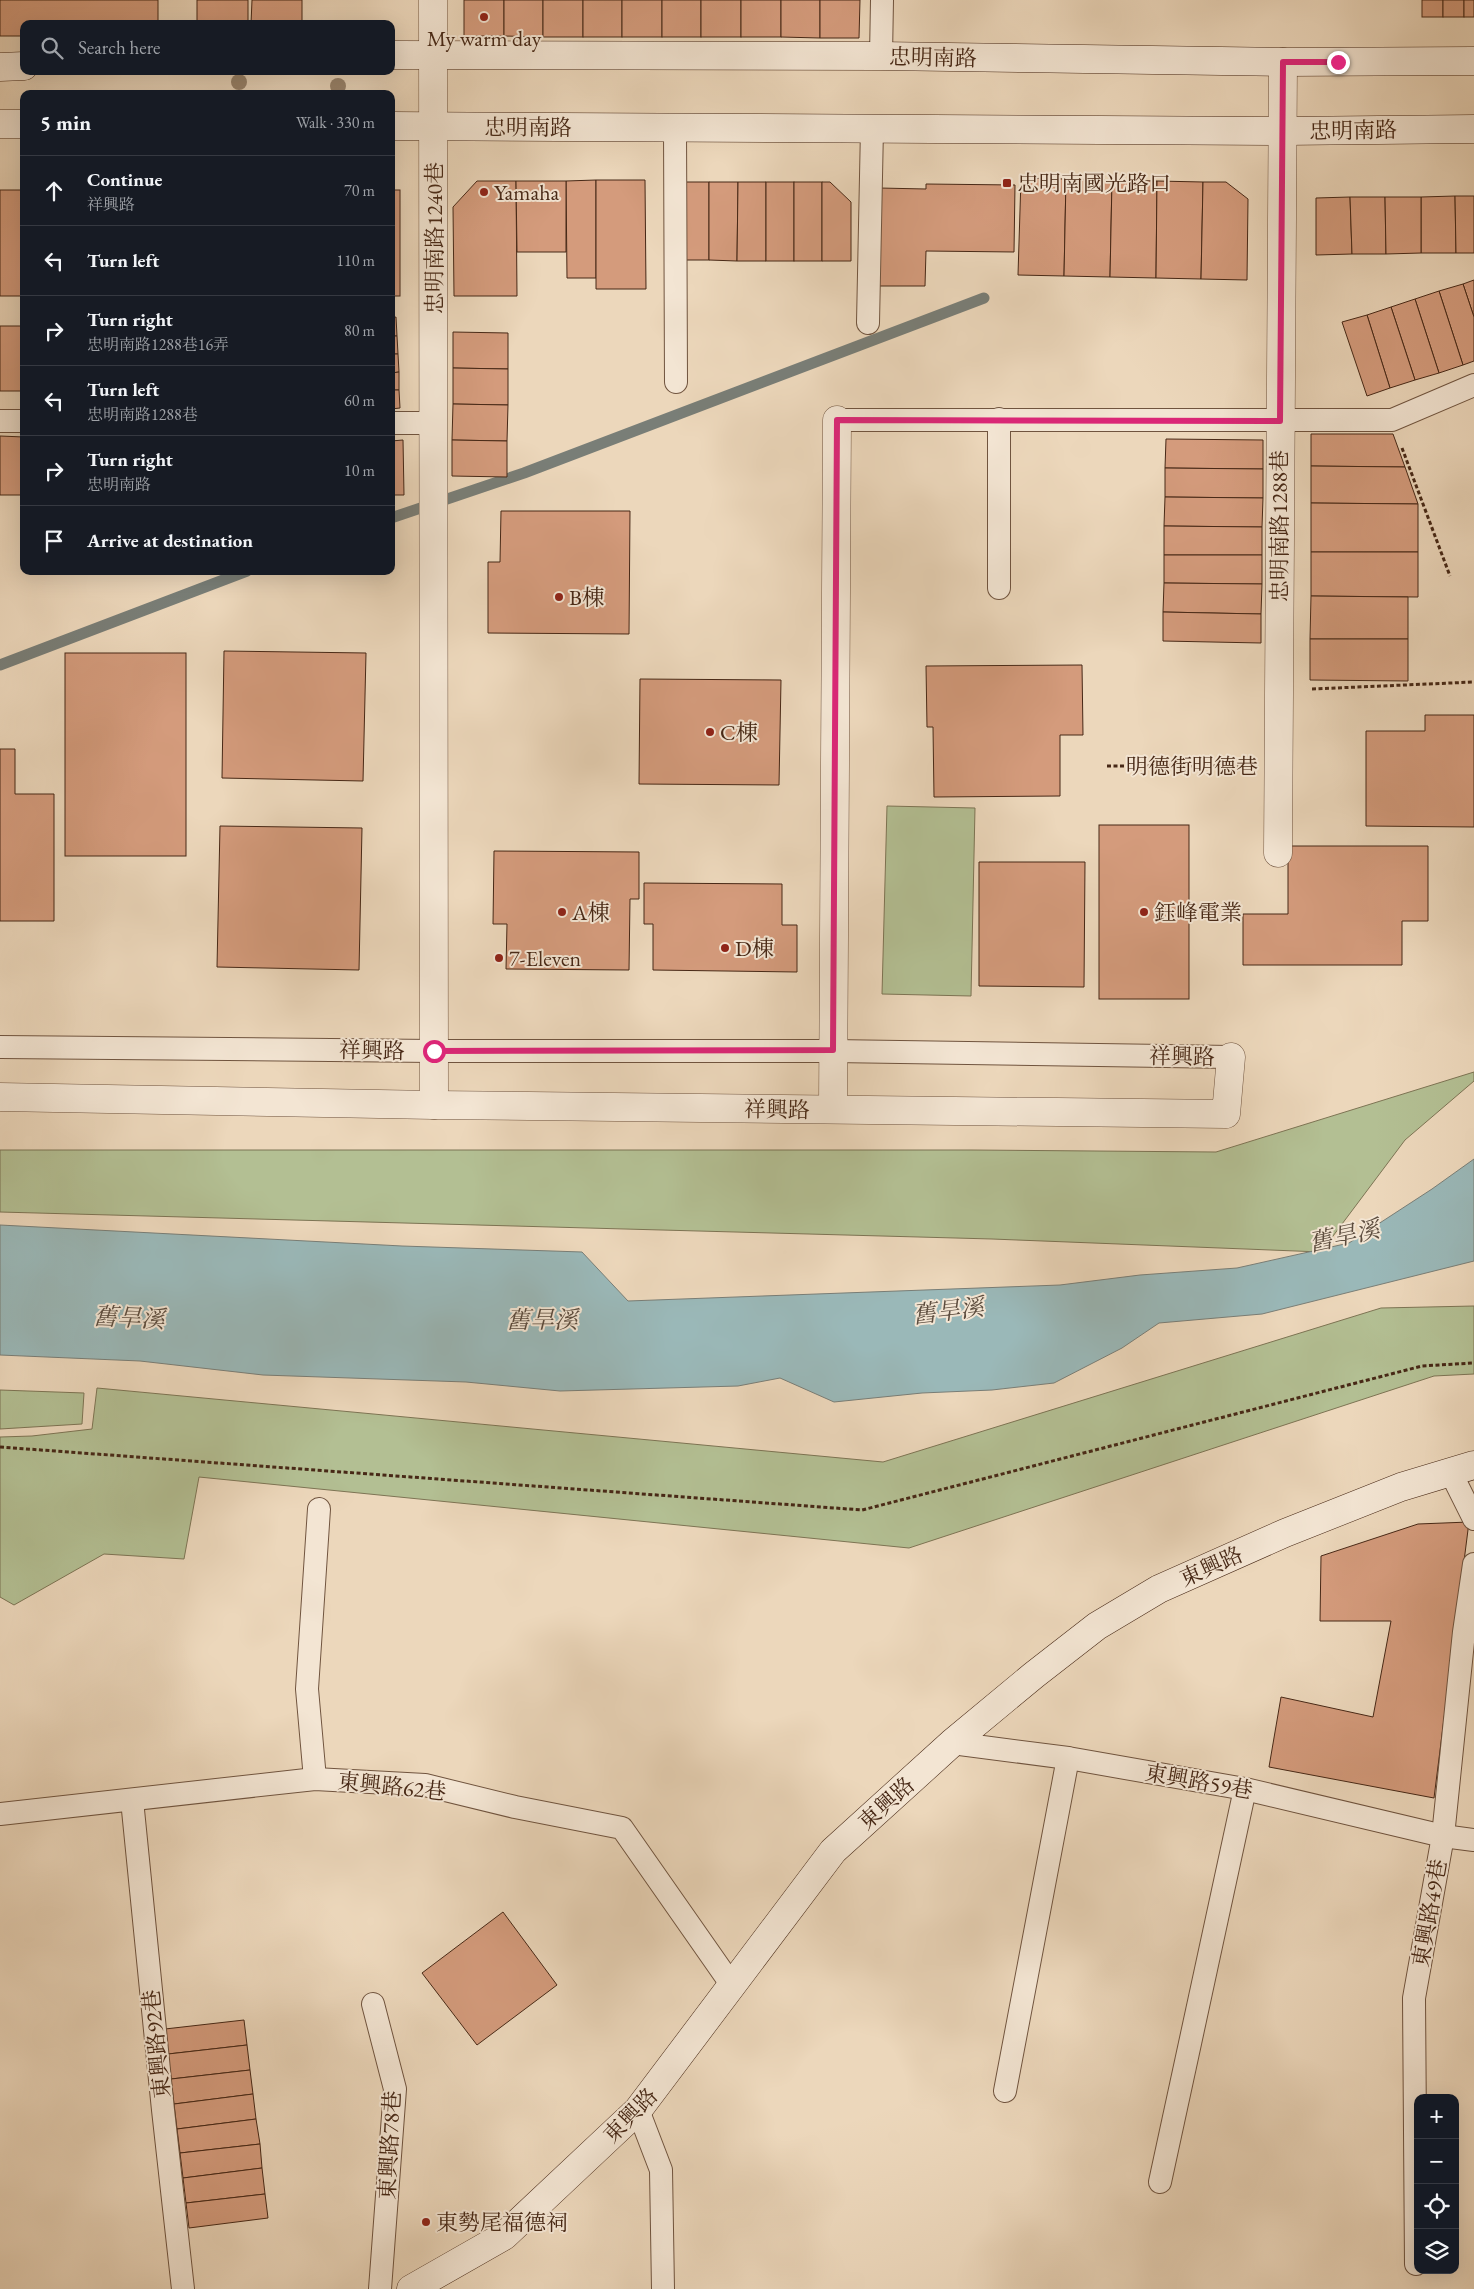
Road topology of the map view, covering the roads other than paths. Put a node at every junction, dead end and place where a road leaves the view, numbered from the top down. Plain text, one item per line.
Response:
1 (433, 0) edge
2 (882, 0) edge
3 (433, 53) junction
4 (395, 55) edge
5 (882, 56) junction
6 (1474, 61) edge
7 (1283, 62) junction
8 (20, 66) edge
9 (0, 67) edge
10 (0, 124) edge
11 (20, 124) edge
12 (395, 126) edge
13 (433, 127) junction
14 (675, 128) junction
15 (872, 128) junction
16 (1474, 129) edge
17 (1284, 131) junction
18 (868, 323) dead end
19 (676, 382) dead end
20 (1474, 385) edge
21 (999, 419) junction
22 (837, 420) joint
23 (0, 421) edge
24 (20, 421) edge
25 (1280, 421) junction
26 (395, 423) edge
27 (434, 423) junction
28 (999, 588) dead end
29 (1278, 691) joint
30 (1278, 853) dead end
31 (0, 1047) edge
32 (833, 1050) junction
33 (434, 1051) junction
34 (1231, 1057) joint
35 (0, 1097) edge
36 (434, 1105) junction
37 (833, 1109) junction
38 (1462, 1468) edge
39 (319, 1509) dead end
40 (1474, 1519) edge
41 (1474, 1564) edge
42 (1469, 1633) edge
43 (952, 1743) junction
44 (1068, 1758) junction
45 (315, 1779) junction
46 (1246, 1789) junction
47 (132, 1800) junction
48 (0, 1814) edge
49 (1443, 1836) junction
50 (1474, 1840) edge
51 (731, 1984) junction
52 (373, 2004) dead end
53 (1005, 2091) dead end
54 (638, 2110) junction
55 (1160, 2182) dead end
56 (1416, 2229) edge
57 (416, 2287) edge
58 (183, 2289) edge
59 (380, 2289) edge
60 (663, 2289) edge

1 - 3 street, 忠明南路1240巷
2 - 5 lane
3 - 4 street, 忠明南路
3 - 5 street, 忠明南路
3 - 13 street, 忠明南路1240巷
5 - 7 street, 忠明南路
6 - 7 street, 忠明南路
7 - 17 street, 忠明南路1288巷
8 - 9 street
10 - 11 street
12 - 13 street, 忠明南路
13 - 14 street, 忠明南路
13 - 27 street, 忠明南路1240巷
14 - 15 street, 忠明南路
14 - 19 lane
15 - 17 street, 忠明南路
15 - 18 lane
16 - 17 street, 忠明南路
17 - 25 street, 忠明南路1288巷
20 - 25 lane
21 - 22 lane
21 - 25 lane
21 - 28 lane
22 - 32 street
23 - 24 lane
25 - 29 street, 忠明南路1288巷
26 - 27 lane
27 - 33 street, 忠明南路1240巷
29 - 30 street, 明德街明德巷
31 - 33 lane, 祥興路
32 - 33 lane, 祥興路
32 - 34 lane, 祥興路
32 - 37 street
33 - 36 street, 忠明南路1240巷
34 - 37 street, 祥興路
35 - 36 street, 祥興路
36 - 37 street, 祥興路
38 - 40 lane
38 - 43 street, 東興路
39 - 45 lane
41 - 42 lane, 東興路49巷
42 - 49 lane, 東興路49巷
43 - 44 lane, 東興路59巷
43 - 51 street, 東興路
44 - 46 lane, 東興路59巷
44 - 53 lane
45 - 47 lane, 東興路62巷
45 - 51 lane, 東興路62巷
46 - 49 lane, 東興路59巷
46 - 55 lane
47 - 48 lane, 東興路62巷
47 - 58 lane, 東興路92巷
49 - 50 lane, 東興路59巷
49 - 56 lane, 東興路49巷
51 - 54 street, 東興路
52 - 59 lane, 東興路78巷
54 - 57 street, 東興路
54 - 60 lane

